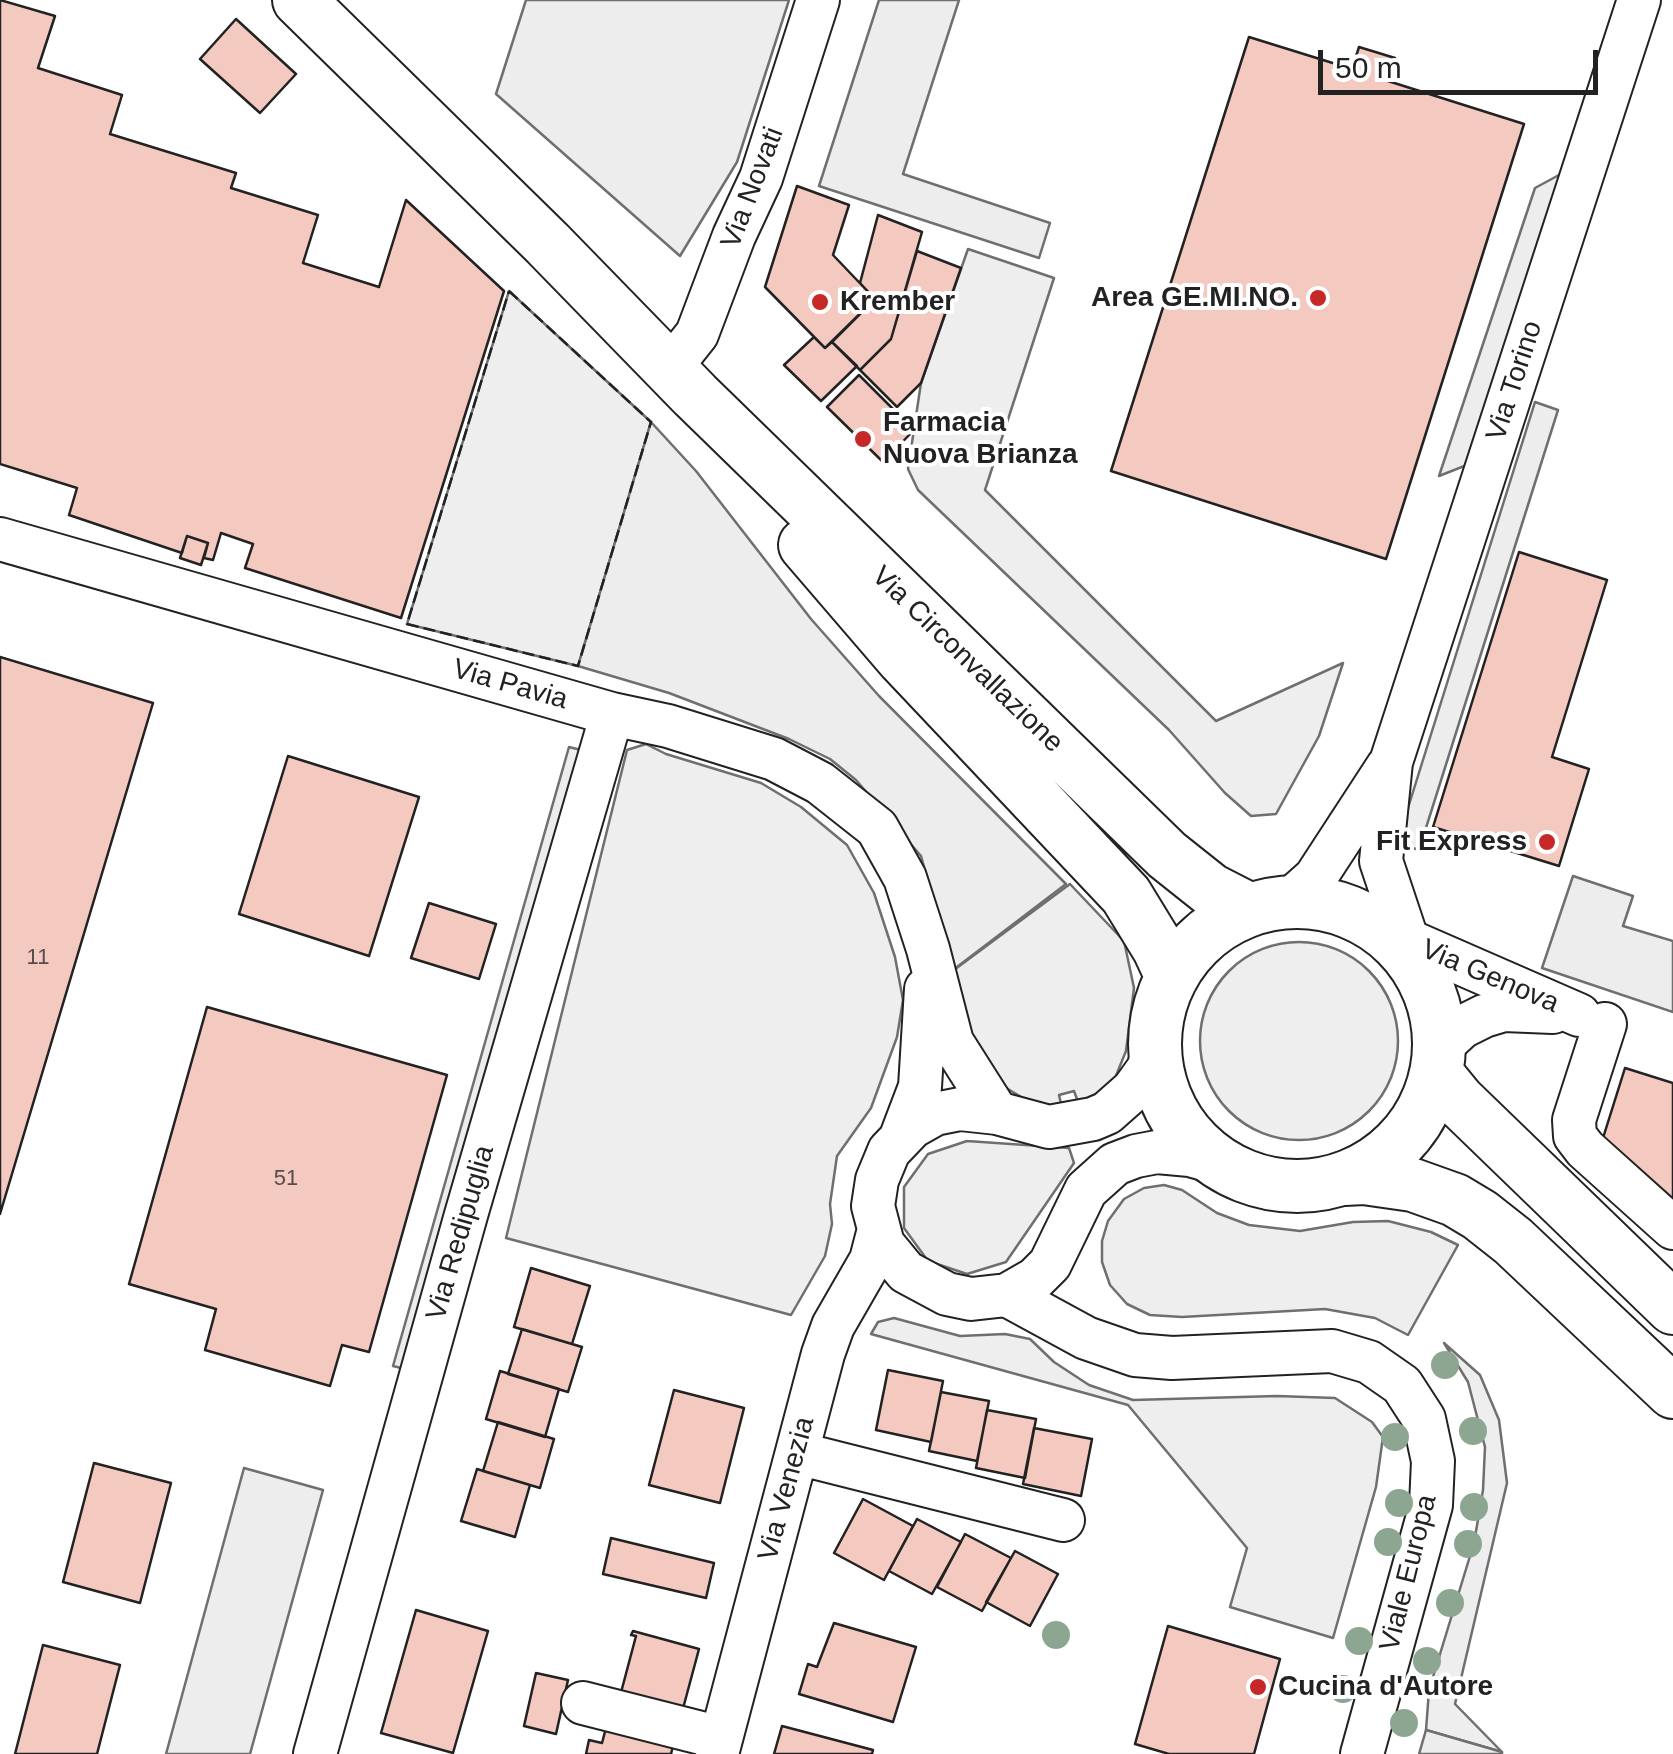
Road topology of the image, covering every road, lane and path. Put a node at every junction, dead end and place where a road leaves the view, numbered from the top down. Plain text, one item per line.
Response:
1 (298, 0) edge
2 (818, 0) edge
3 (1639, 0) edge
4 (682, 381) junction
5 (0, 539) edge
6 (612, 714) junction
7 (1392, 762) junction
8 (1269, 906) junction
9 (1399, 945) junction
10 (928, 949) junction
11 (1172, 977) junction
12 (1605, 1024) dead end
13 (1155, 1050) junction
14 (1438, 1061) junction
15 (997, 1113) junction
16 (901, 1137) junction
17 (1219, 1163) junction
18 (1344, 1178) junction
19 (1673, 1228) edge
20 (878, 1233) junction
21 (1061, 1241) junction
22 (1007, 1295) junction
23 (1673, 1308) edge
24 (1124, 1352) junction
25 (1673, 1392) edge
26 (797, 1453) junction
27 (1063, 1520) dead end
28 (583, 1703) dead end
29 (719, 1746) edge
30 (315, 1754) edge
31 (1362, 1754) edge

1 - 4 main road, Via Circonvallazione
2 - 4 street, Via Novati
3 - 7 street, Via Torino
4 - 8 main road, Via Circonvallazione
4 - 11 main road, Via Circonvallazione
5 - 6 street, Via Pavia
6 - 10 street, Via Pavia
6 - 30 street, Via Redipuglia
7 - 8 street, Via Torino
7 - 9 street, Via Torino
8 - 9 main road
8 - 11 main road
9 - 14 main road
9 - 14 street, Via Genova
10 - 15 street, Via Pavia
10 - 16 street, Via Pavia
11 - 13 main road
12 - 19 street
13 - 15 street
13 - 17 main road
14 - 18 main road
14 - 23 main road
15 - 16 street
16 - 20 street, Via Pavia
17 - 18 main road
17 - 21 street
18 - 25 main road
20 - 22 street
20 - 26 street, Via Venezia
21 - 22 street
21 - 24 street
22 - 24 street, Viale Europa
24 - 31 street, Viale Europa
26 - 27 street
26 - 29 street, Via Venezia
28 - 29 street

